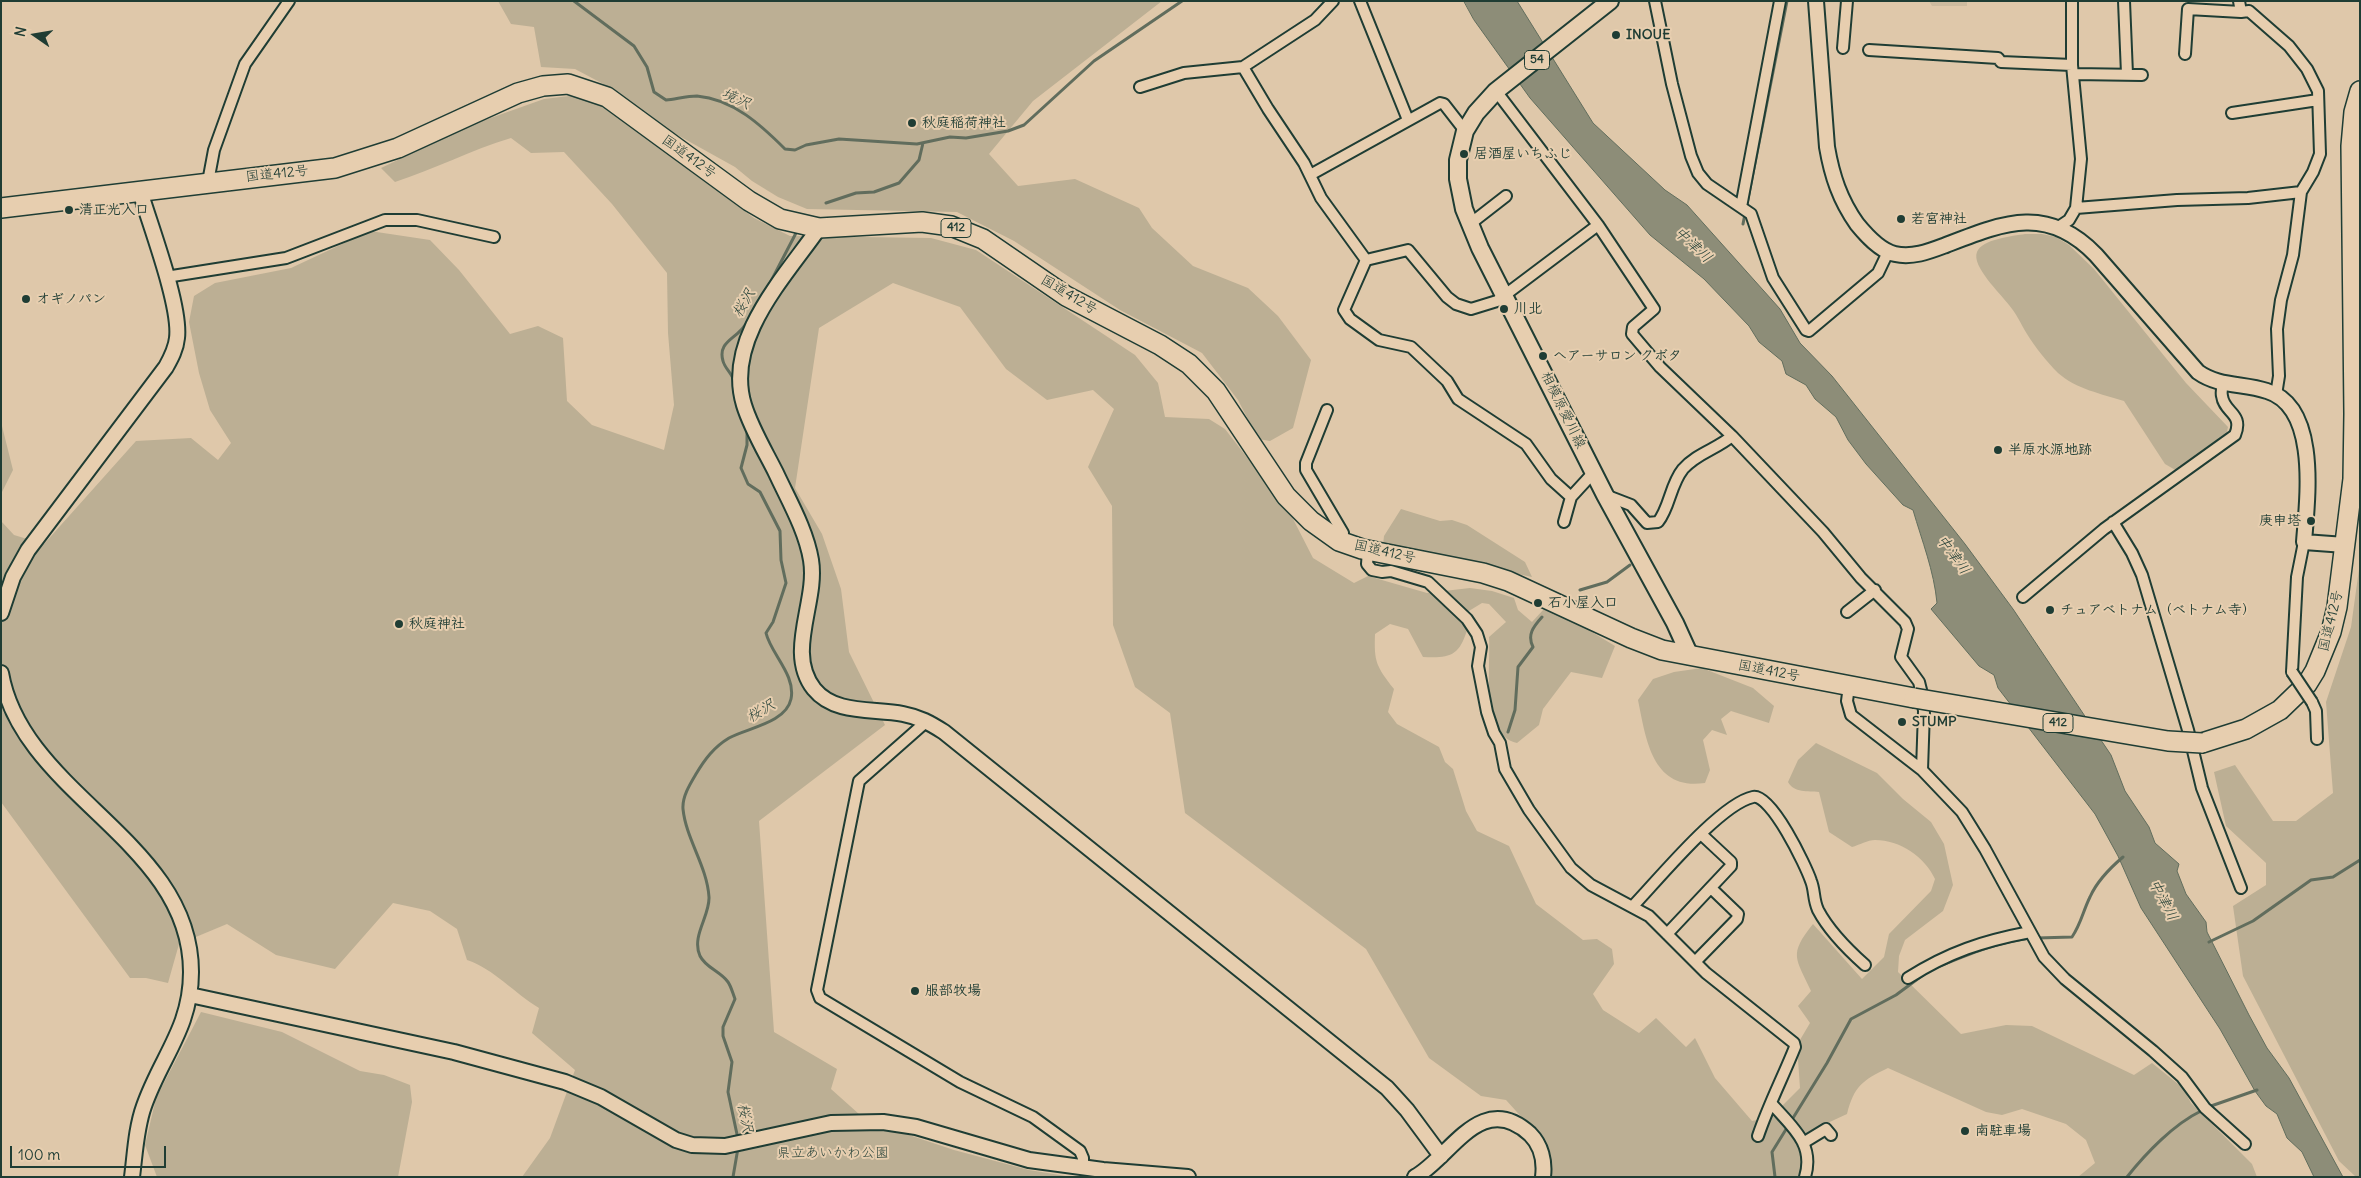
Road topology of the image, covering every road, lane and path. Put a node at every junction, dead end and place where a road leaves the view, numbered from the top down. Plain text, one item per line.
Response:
1 (289, 1) edge
2 (1333, 1) edge
3 (1360, 1) edge
4 (1610, 1) edge
5 (1655, 1) edge
6 (1780, 1) edge
7 (1816, 1) edge
8 (1847, 1) edge
9 (2072, 1) edge
10 (2124, 1) edge
11 (2240, 6) edge
12 (1843, 48) dead end
13 (1869, 50) dead end
14 (2185, 54) dead end
15 (1243, 67) junction
16 (2073, 69) junction
17 (2127, 74) junction
18 (2142, 75) dead end
19 (1140, 86) dead end
20 (2360, 91) edge
21 (1496, 92) junction
22 (2318, 100) junction
23 (2232, 113) dead end
24 (1408, 120) junction
25 (1465, 131) junction
26 (1310, 174) junction
27 (208, 182) junction
28 (140, 191) junction
29 (2301, 192) junction
30 (1506, 196) dead end
31 (1741, 207) junction
32 (1, 208) edge
33 (2076, 208) junction
34 (1470, 224) junction
35 (1598, 225) junction
36 (819, 228) junction
37 (2057, 228) junction
38 (494, 236) dead end
39 (1888, 252) junction
40 (1366, 260) junction
41 (166, 277) junction
42 (1505, 294) junction
43 (2222, 384) junction
44 (2276, 395) junction
45 (1327, 410) dead end
46 (1732, 436) junction
47 (1594, 472) junction
48 (1605, 495) junction
49 (1571, 497) junction
50 (1564, 522) dead end
51 (2113, 522) junction
52 (1339, 541) junction
53 (2304, 542) junction
54 (2345, 545) junction
55 (1368, 551) junction
56 (1875, 590) junction
57 (2023, 597) dead end
58 (1847, 612) dead end
59 (1, 613) edge
60 (1690, 656) junction
61 (1, 673) edge
62 (1850, 686) junction
63 (927, 721) junction
64 (2317, 739) dead end
65 (1922, 770) junction
66 (1701, 834) junction
67 (2241, 888) dead end
68 (1712, 889) junction
69 (1633, 906) junction
70 (2030, 932) junction
71 (1667, 934) junction
72 (1695, 962) junction
73 (1864, 964) dead end
74 (1908, 978) dead end
75 (190, 995) junction
76 (1772, 1104) junction
77 (1831, 1135) dead end
78 (1758, 1136) dead end
79 (1803, 1143) junction
80 (2245, 1144) dead end
81 (1441, 1156) junction
82 (1083, 1168) junction
83 (132, 1177) edge
84 (1188, 1177) edge
85 (1415, 1177) edge
86 (1543, 1177) edge
87 (1805, 1177) edge

1 - 27 street
2 - 15 street
3 - 24 street
4 - 21 main road, 相模原愛川線 / 54
5 - 31 street
6 - 31 street
7 - 39 street
8 - 12 street
9 - 16 street
10 - 17 street
11 - 14 street
11 - 22 street
13 - 16 street
15 - 19 street
15 - 26 street
16 - 17 street
16 - 33 street
17 - 18 street
20 - 54 highway, 国道412号 / 412
21 - 25 main road, 相模原愛川線 / 54
21 - 35 street
22 - 23 street
22 - 29 street
24 - 25 street
24 - 26 street
25 - 34 main road, 相模原愛川線 / 54
26 - 40 street
27 - 28 highway, 国道412号 / 412
27 - 36 highway, 国道412号 / 412
28 - 32 highway, 国道412号 / 412
28 - 41 street
29 - 33 street
29 - 44 street
30 - 34 street
31 - 39 street
33 - 37 street
34 - 42 main road, 相模原愛川線 / 54
35 - 42 street
35 - 46 street
36 - 52 highway, 国道412号 / 412
36 - 63 street
37 - 39 street
37 - 43 street
38 - 41 street
40 - 42 street
40 - 49 street
41 - 59 street
42 - 47 main road, 相模原愛川線 / 54
43 - 44 street
43 - 51 street
44 - 53 street
45 - 52 street
46 - 48 street
46 - 56 street
47 - 48 main road, 相模原愛川線 / 54
47 - 49 street
48 - 60 main road, 相模原愛川線 / 54
49 - 50 street
51 - 57 street
51 - 67 street
52 - 55 highway, 国道412号 / 412
53 - 54 street
53 - 64 street, bridge
54 - 62 highway, 国道412号 / 412, bridge
55 - 60 highway, 国道412号 / 412
55 - 69 street
56 - 58 street
56 - 65 street
60 - 62 highway, 国道412号 / 412
61 - 75 street
62 - 65 street
63 - 81 street
63 - 82 street
65 - 70 street
66 - 68 street
66 - 69 street
66 - 73 street
68 - 71 street
68 - 72 street
69 - 71 street
70 - 74 street
70 - 80 street
71 - 72 street
72 - 76 street
75 - 82 street
75 - 83 street
76 - 78 street
76 - 79 street
77 - 79 street
79 - 87 street
81 - 85 street
81 - 86 street
82 - 84 street

